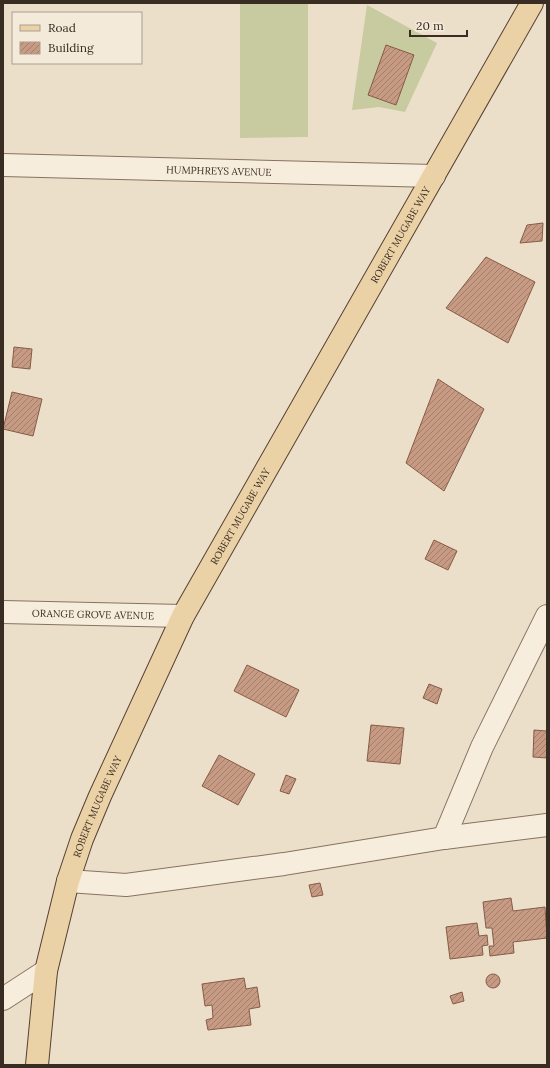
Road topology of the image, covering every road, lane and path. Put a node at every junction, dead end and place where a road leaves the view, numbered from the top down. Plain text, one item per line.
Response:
1 (532, 3) edge
2 (3, 165) edge
3 (434, 176) junction
4 (3, 612) edge
5 (183, 616) junction
6 (547, 616) edge
7 (547, 825) edge
8 (444, 838) junction
9 (68, 881) junction
10 (46, 971) junction
11 (3, 999) edge
12 (37, 1065) edge

1 - 3 main road, ROBERT MUGABE WAY
2 - 3 street, HUMPHREYS AVENUE
3 - 5 main road, ROBERT MUGABE WAY
4 - 5 street, ORANGE GROVE AVENUE
5 - 9 main road, ROBERT MUGABE WAY
6 - 8 street
7 - 8 street
8 - 9 street
9 - 10 main road, ROBERT MUGABE WAY
10 - 11 street
10 - 12 main road, ROBERT MUGABE WAY

